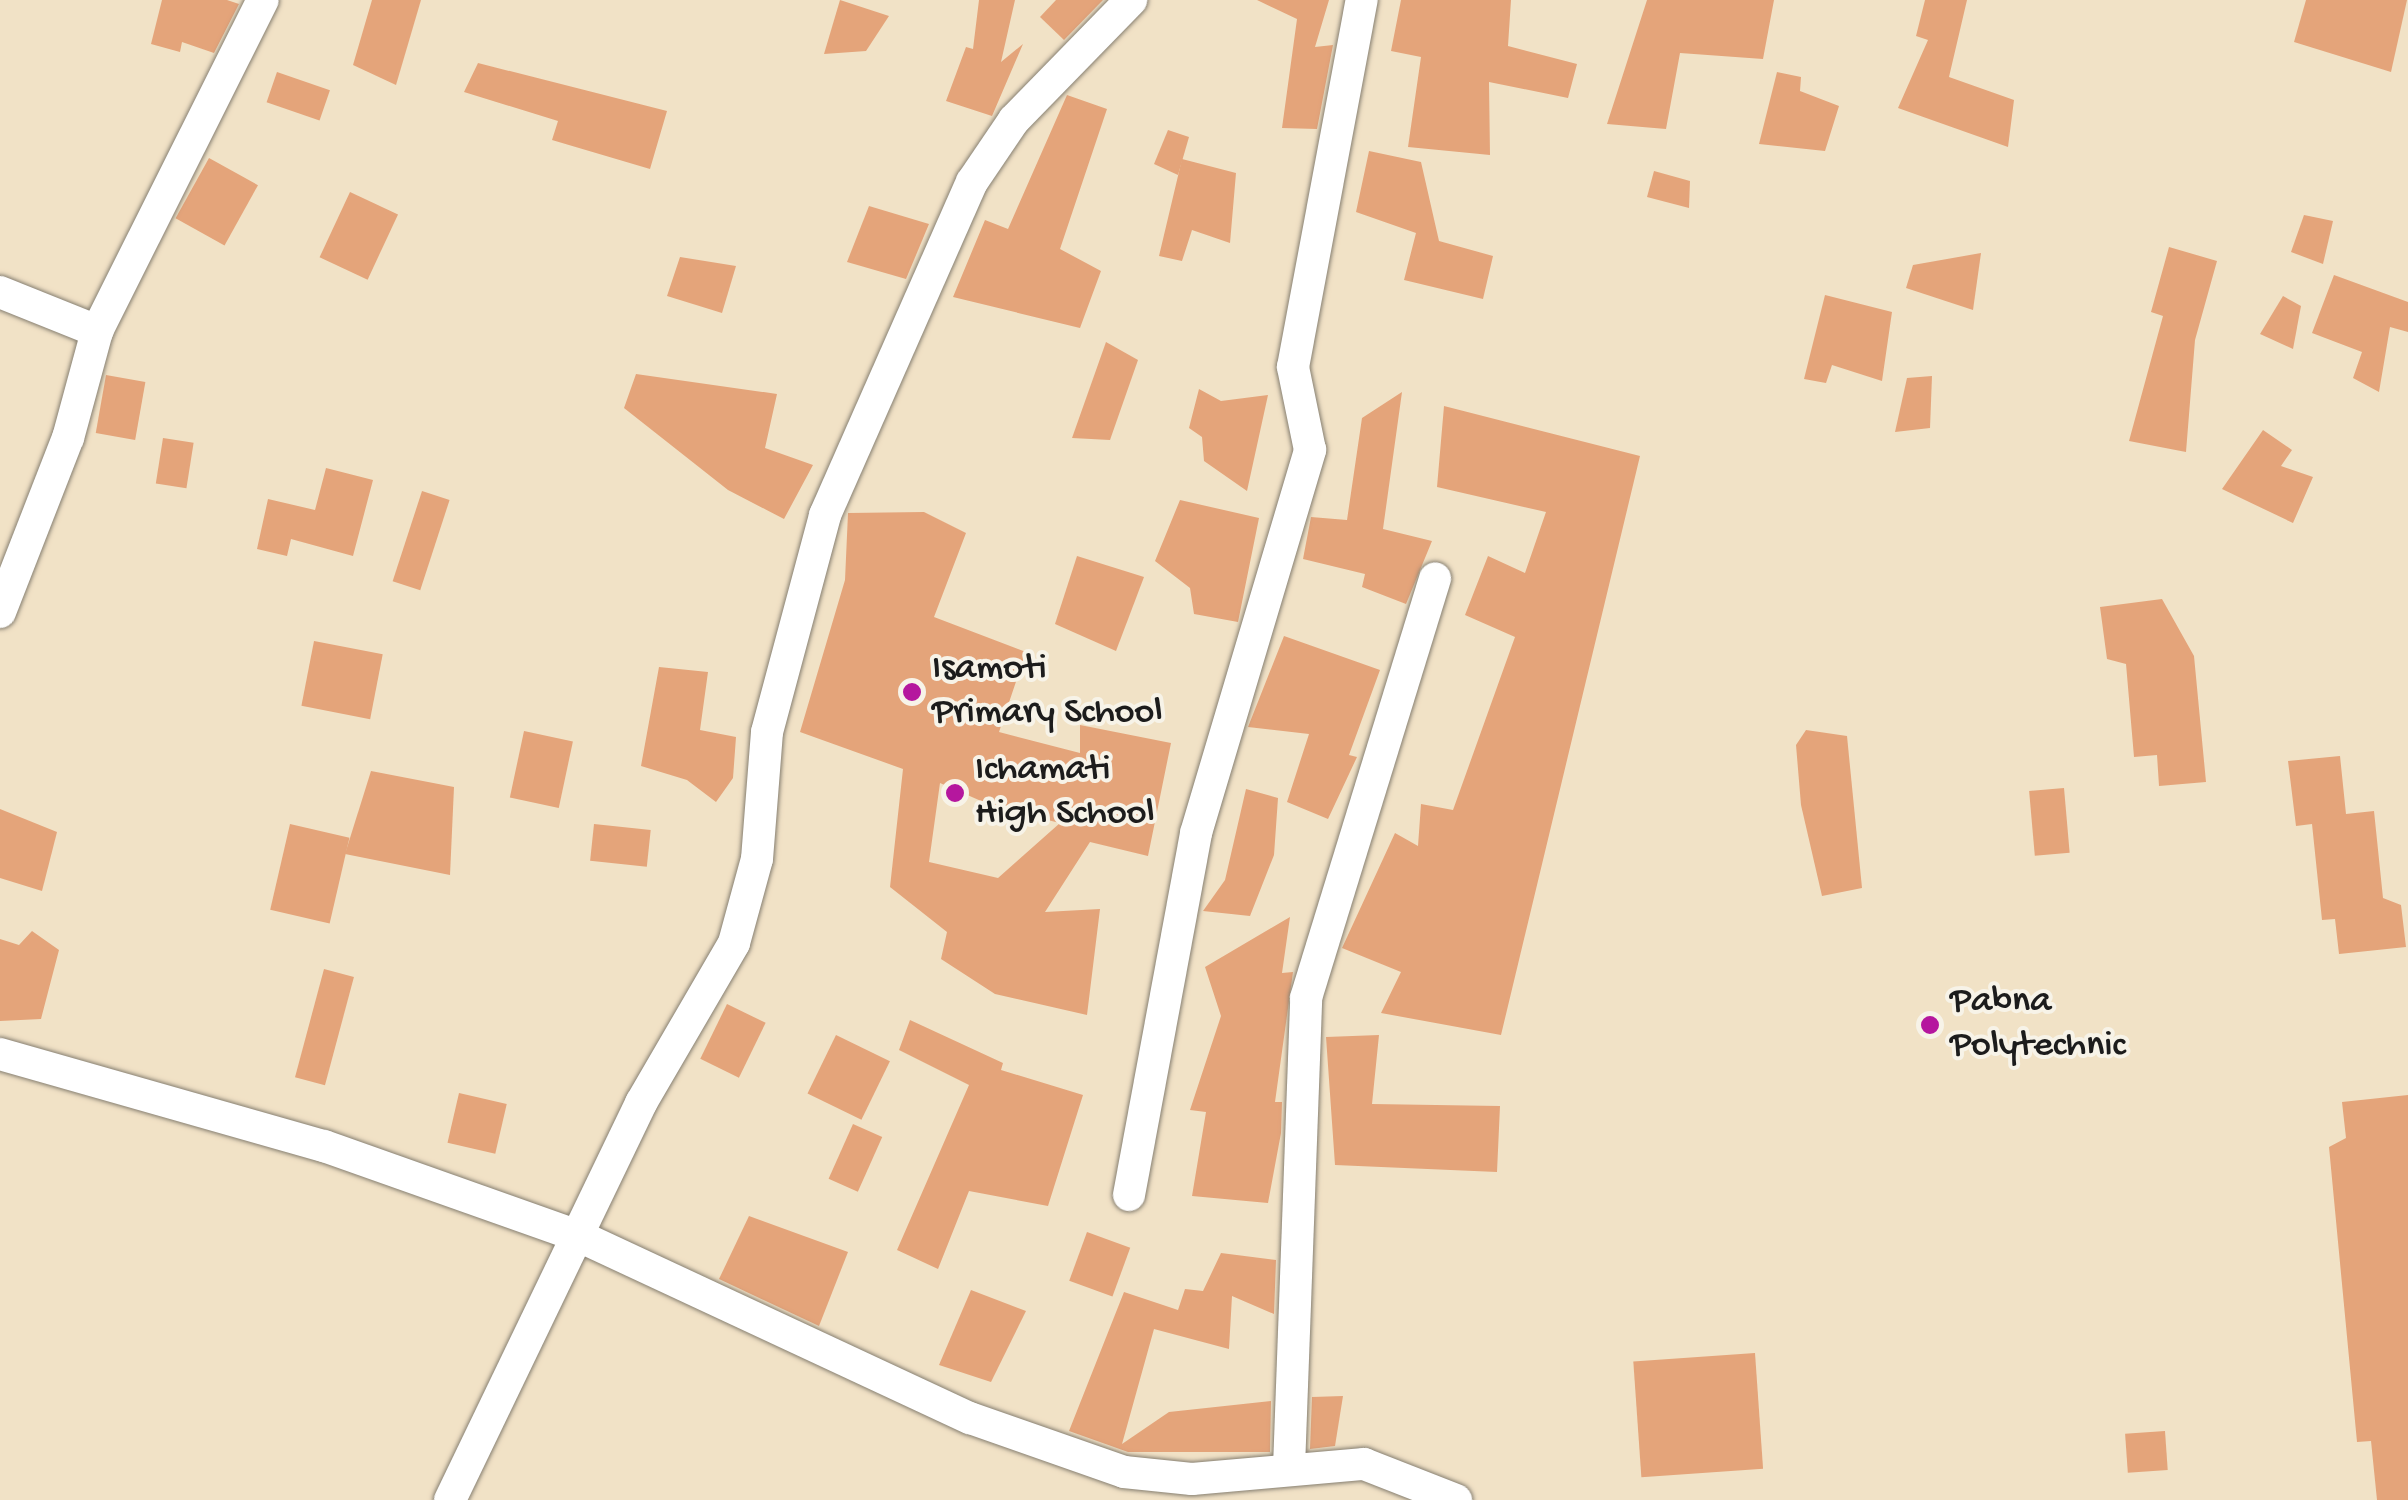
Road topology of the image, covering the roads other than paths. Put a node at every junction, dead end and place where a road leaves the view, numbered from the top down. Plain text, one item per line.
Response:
1 (263, 0) edge
2 (1131, 0) edge
3 (1362, 0) edge
4 (0, 292) edge
5 (97, 331) junction
6 (1434, 578) dead end
7 (0, 612) edge
8 (0, 1054) edge
9 (1129, 1195) dead end
10 (580, 1237) junction
11 (1289, 1468) junction
12 (450, 1500) edge
13 (1456, 1500) edge

1 - 5 street
2 - 10 street
3 - 9 street
4 - 5 street
5 - 7 street
6 - 11 street
8 - 10 street
10 - 11 street
10 - 12 street
11 - 13 street

